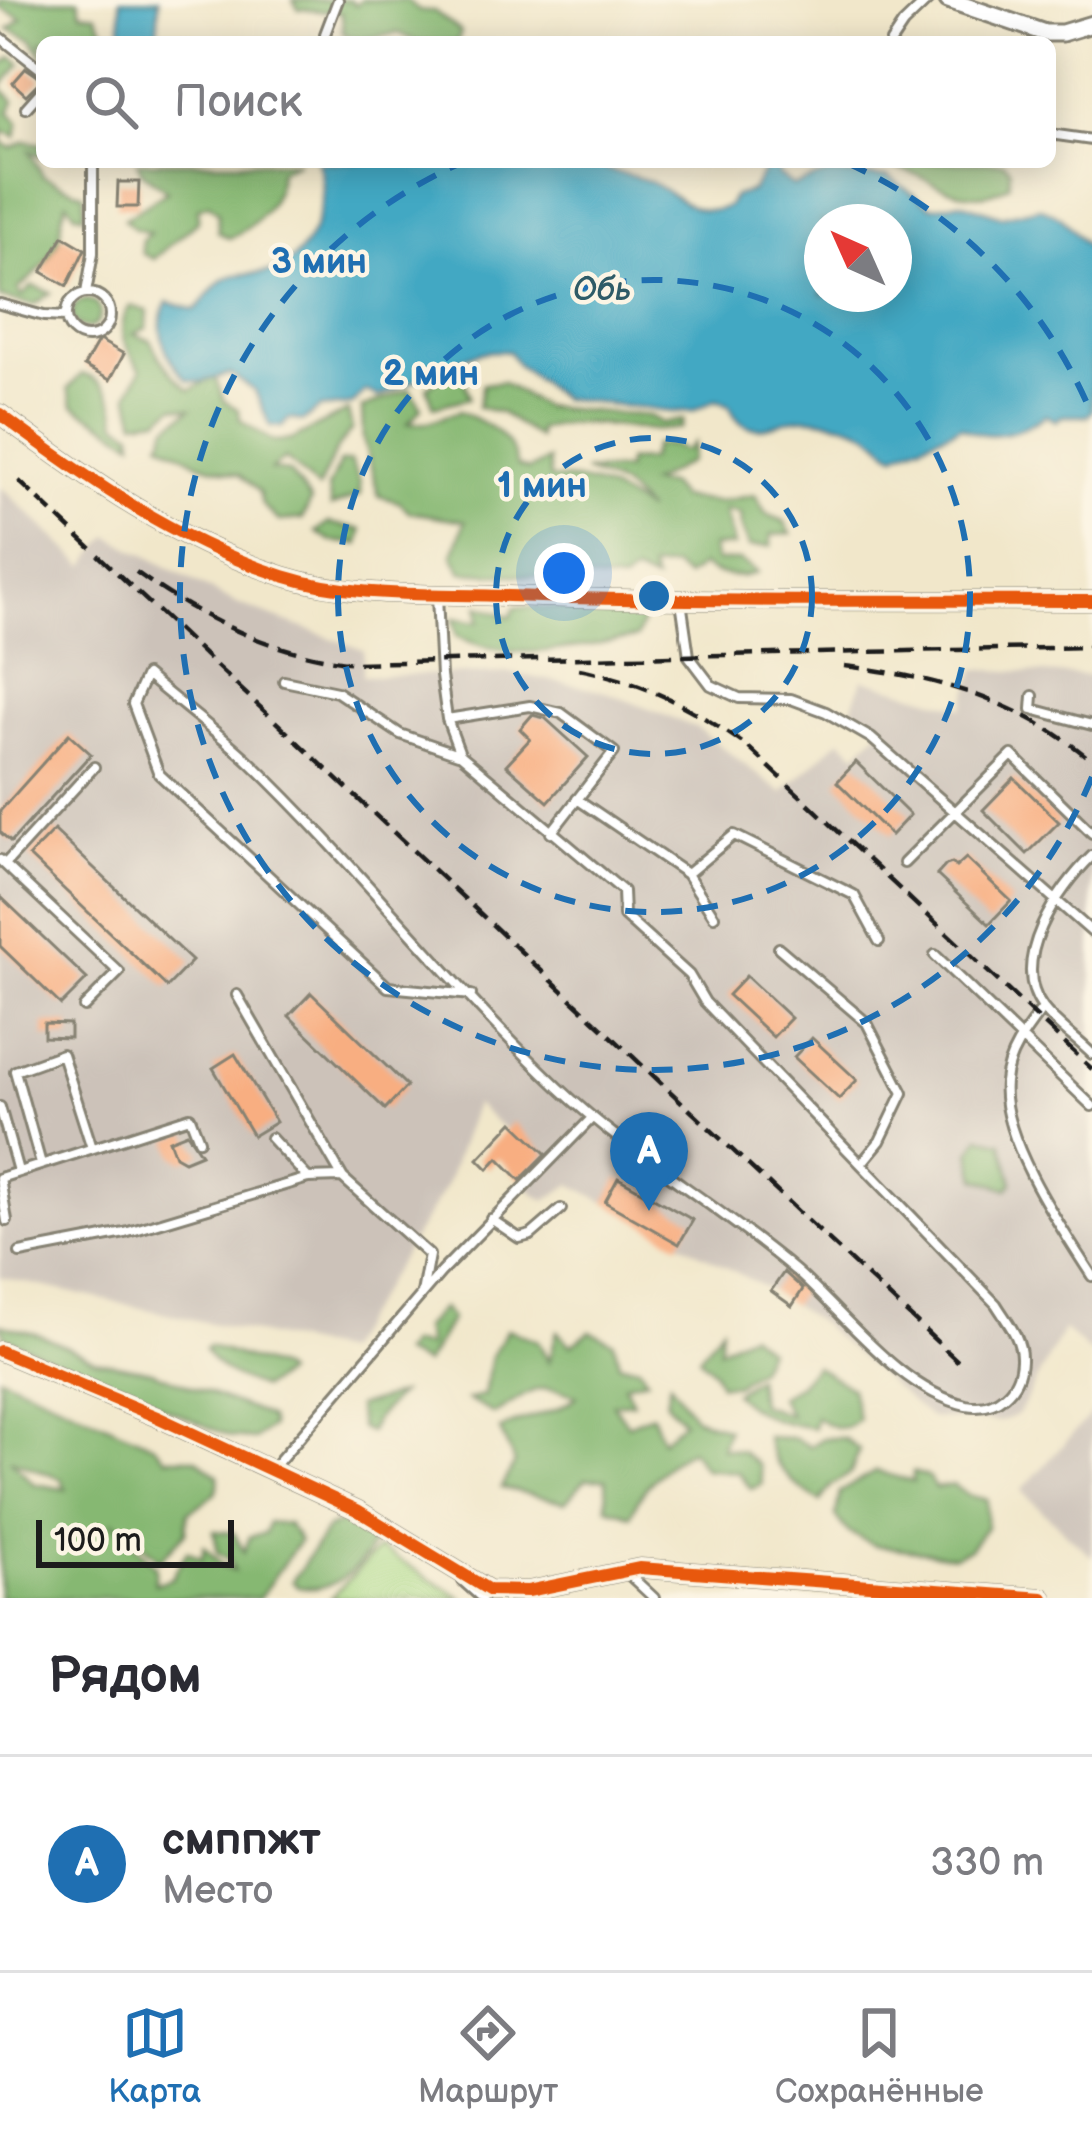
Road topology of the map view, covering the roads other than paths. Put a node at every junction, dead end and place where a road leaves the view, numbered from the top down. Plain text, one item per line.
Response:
1 (338, 0) edge
2 (928, 0) edge
3 (948, 0) edge
4 (1092, 23) edge
5 (326, 34) dead end
6 (895, 36) edge
7 (1, 38) edge
8 (36, 65) edge
9 (36, 97) edge
10 (26, 108) dead end
11 (1056, 135) edge
12 (1092, 140) edge
13 (93, 168) edge
14 (86, 293) junction
15 (0, 304) edge
16 (66, 317) junction
17 (0, 414) edge
18 (436, 595) junction
19 (680, 599) junction
20 (1092, 601) edge
21 (284, 682) dead end
22 (1033, 696) dead end
23 (447, 719) junction
24 (1092, 724) edge
25 (460, 754) junction
26 (94, 767) dead end
27 (577, 799) junction
28 (953, 811) junction
29 (551, 833) junction
30 (1092, 833) edge
31 (1092, 856) edge
32 (3, 862) edge
33 (904, 862) dead end
34 (687, 874) junction
35 (1056, 903) junction
36 (714, 916) dead end
37 (1092, 932) edge
38 (879, 941) dead end
39 (778, 948) dead end
40 (935, 956) dead end
41 (237, 994) dead end
42 (471, 994) junction
43 (84, 1007) dead end
44 (1042, 1007) junction
45 (1022, 1038) junction
46 (1092, 1054) edge
47 (1092, 1106) edge
48 (0, 1110) edge
49 (592, 1118) junction
50 (272, 1138) dead end
51 (199, 1140) dead end
52 (92, 1148) junction
53 (40, 1164) junction
54 (861, 1164) junction
55 (18, 1171) junction
56 (0, 1178) edge
57 (308, 1178) junction
58 (343, 1178) junction
59 (561, 1209) dead end
60 (491, 1219) junction
61 (7, 1221) dead end
62 (20, 1252) dead end
63 (1092, 1276) edge
64 (422, 1295) junction
65 (0, 1351) edge
66 (272, 1469) junction
67 (449, 1568) junction
68 (624, 1570) junction
69 (482, 1598) edge
70 (654, 1598) edge
71 (1043, 1598) edge

1 - 5 lane
2 - 6 lane
3 - 4 street
7 - 8 lane
9 - 10 lane
11 - 12 lane
13 - 14 lane
14 - 16 lane
14 - 16 lane
15 - 16 lane
17 - 18 street
18 - 19 street
18 - 23 lane
19 - 20 street
19 - 28 lane
21 - 25 lane
22 - 24 lane
23 - 25 lane
23 - 27 lane
25 - 29 lane
26 - 32 lane
27 - 29 lane
27 - 34 lane
28 - 30 lane
28 - 33 lane
28 - 35 lane
29 - 54 lane
31 - 35 lane
32 - 43 lane
34 - 36 lane
34 - 38 lane
35 - 37 lane
35 - 44 lane
39 - 54 lane
40 - 45 lane
41 - 58 lane
42 - 42 lane
42 - 49 lane
44 - 45 lane
44 - 46 lane
45 - 47 lane
45 - 63 lane
48 - 55 lane
49 - 54 lane
49 - 60 lane
50 - 57 lane
51 - 52 lane
52 - 53 lane
52 - 53 lane
53 - 55 lane
55 - 56 lane
56 - 61 lane
57 - 58 lane
57 - 62 lane
58 - 64 lane
59 - 60 lane
60 - 64 lane
64 - 66 lane
65 - 66 street
66 - 67 street
67 - 68 street
67 - 69 lane
68 - 70 lane
68 - 71 street

